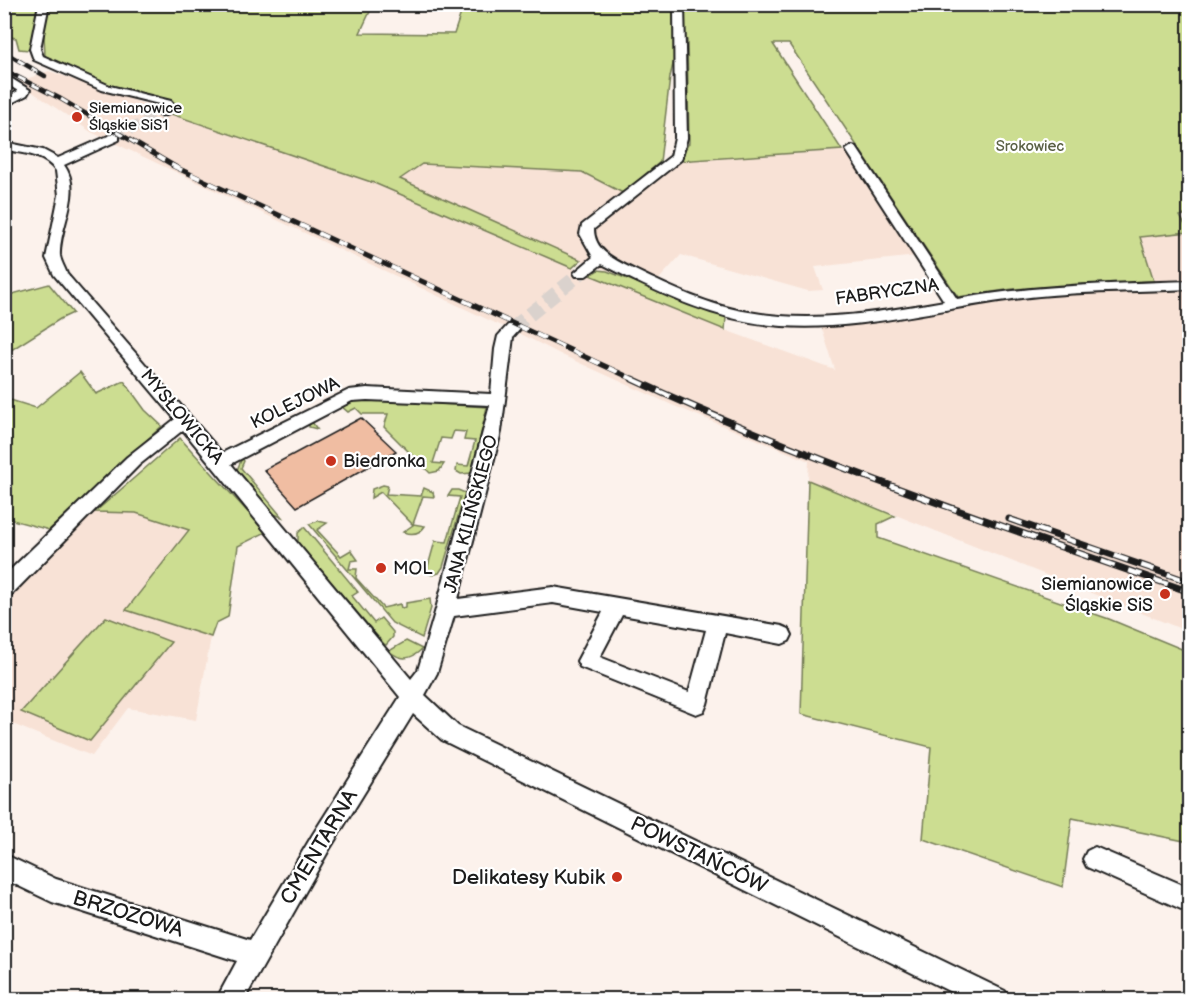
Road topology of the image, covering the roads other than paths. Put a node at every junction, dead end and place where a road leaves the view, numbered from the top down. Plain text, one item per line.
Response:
1 (44, 4) edge
2 (679, 4) edge
3 (1179, 4) edge
4 (1190, 8) edge
5 (4, 77) edge
6 (4, 104) edge
7 (163, 113) dead end
8 (115, 137) tunnel mouth
9 (4, 146) edge
10 (852, 150) dead end
11 (58, 163) junction
12 (601, 258) junction
13 (581, 273) tunnel mouth
14 (1190, 285) edge
15 (953, 303) junction
16 (513, 328) tunnel mouth
17 (499, 400) junction
18 (185, 420) junction
19 (220, 462) junction
20 (4, 589) edge
21 (617, 605) junction
22 (446, 609) junction
23 (718, 623) junction
24 (783, 635) dead end
25 (412, 696) junction
26 (1095, 860) dead end
27 (4, 866) edge
28 (1190, 901) edge
29 (255, 954) junction
30 (229, 999) edge
31 (996, 999) edge

1 - 7 street
2 - 12 street
3 - 4 street
5 - 6 street
8 - 11 street
9 - 11 street
10 - 15 street
11 - 18 street, MYSŁOWICKA
12 - 13 street
12 - 15 street, FABRYCZNA
14 - 15 street, FABRYCZNA
16 - 17 street, JANA KILIŃSKIEGO
17 - 19 street, KOLEJOWA
17 - 22 street, JANA KILIŃSKIEGO
18 - 19 street, MYSŁOWICKA
18 - 20 street
19 - 25 street, MYSŁOWICKA
21 - 22 street
21 - 23 street
21 - 23 street
22 - 25 street, JANA KILIŃSKIEGO
23 - 24 street
25 - 29 street, CMENTARNA
25 - 31 street, POWSTAŃCÓW
26 - 28 street
27 - 29 street, BRZOZOWA
29 - 30 street, CMENTARNA

